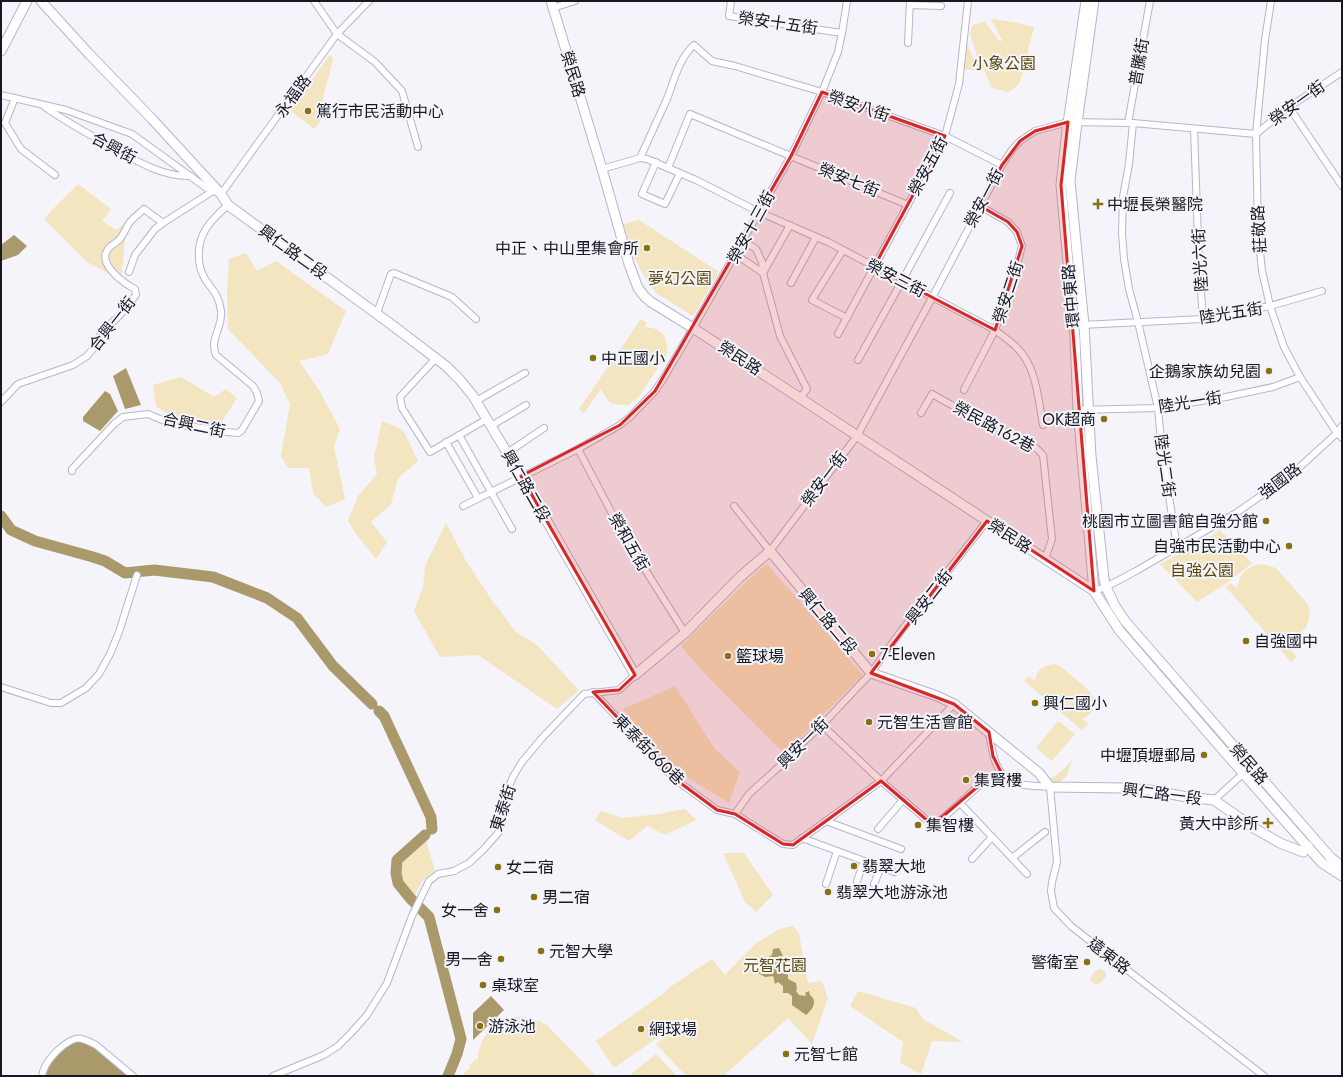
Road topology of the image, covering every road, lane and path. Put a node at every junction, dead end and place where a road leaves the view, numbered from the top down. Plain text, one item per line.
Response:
1 (26, 1) edge
2 (41, 1) edge
3 (314, 1) edge
4 (369, 1) edge
5 (575, 1) edge
6 (731, 1) edge
7 (847, 1) edge
8 (968, 1) edge
9 (1086, 1) edge
10 (1094, 1) edge
11 (1150, 1) edge
12 (1271, 1) edge
13 (910, 3) edge
14 (552, 5) edge
15 (941, 6) dead end
16 (842, 33) junction
17 (337, 34) junction
18 (908, 43) dead end
19 (1, 51) edge
20 (1342, 72) edge
21 (822, 92) junction
22 (1, 95) edge
23 (15, 98) junction
24 (42, 105) junction
25 (1289, 107) junction
26 (1072, 122) junction
27 (1130, 123) junction
28 (1194, 129) junction
29 (1256, 134) junction
30 (945, 136) junction
31 (418, 147) dead end
32 (791, 156) junction
33 (640, 158) junction
34 (656, 162) junction
35 (1002, 165) junction
36 (668, 168) junction
37 (602, 169) junction
38 (680, 173) junction
39 (56, 175) dead end
40 (191, 176) junction
41 (1342, 186) edge
42 (217, 192) junction
43 (950, 193) dead end
44 (228, 205) junction
45 (908, 205) junction
46 (980, 206) junction
47 (759, 212) junction
48 (163, 223) junction
49 (790, 225) junction
50 (816, 237) junction
51 (742, 240) junction
52 (843, 250) junction
53 (735, 254) junction
54 (874, 267) junction
55 (129, 272) dead end
56 (763, 273) junction
57 (902, 281) junction
58 (791, 283) dead end
59 (1322, 291) dead end
60 (932, 296) junction
61 (1270, 306) junction
62 (376, 313) junction
63 (847, 318) junction
64 (476, 319) dead end
65 (1203, 319) junction
66 (1138, 322) junction
67 (1084, 325) junction
68 (1074, 326) junction
69 (693, 328) junction
70 (995, 330) junction
71 (838, 334) dead end
72 (436, 358) junction
73 (858, 360) dead end
74 (525, 373) dead end
75 (1300, 377) junction
76 (964, 390) dead end
77 (800, 398) junction
78 (476, 401) junction
79 (1, 402) edge
80 (526, 405) dead end
81 (1158, 408) junction
82 (1078, 410) junction
83 (1088, 410) junction
84 (921, 413) dead end
85 (489, 422) junction
86 (1043, 425) dead end
87 (1342, 426) edge
88 (544, 428) dead end
89 (1336, 433) junction
90 (459, 435) junction
91 (857, 436) junction
92 (1342, 438) edge
93 (446, 442) junction
94 (578, 448) junction
95 (507, 453) junction
96 (72, 471) dead end
97 (521, 476) junction
98 (491, 492) junction
99 (478, 498) junction
100 (463, 506) dead end
101 (734, 506) dead end
102 (987, 521) junction
103 (512, 529) dead end
104 (1177, 547) junction
105 (770, 552) junction
106 (1045, 559) junction
107 (137, 575) dead end
108 (1106, 587) junction
109 (1094, 591) junction
110 (685, 633) junction
111 (872, 673) junction
112 (635, 675) junction
113 (1, 687) edge
114 (594, 692) junction
115 (954, 704) junction
116 (822, 725) junction
117 (989, 732) junction
118 (1251, 767) junction
119 (1002, 774) junction
120 (1243, 774) junction
121 (881, 781) junction
122 (1050, 787) junction
123 (903, 800) junction
124 (1214, 800) junction
125 (960, 803) junction
126 (735, 814) junction
127 (826, 821) junction
128 (878, 829) dead end
129 (1044, 832) dead end
130 (992, 837) junction
131 (802, 838) junction
132 (1311, 842) junction
133 (901, 849) dead end
134 (837, 851) junction
135 (1012, 858) junction
136 (972, 859) dead end
137 (864, 861) junction
138 (1342, 866) edge
139 (880, 867) junction
140 (894, 872) dead end
141 (1027, 874) dead end
142 (1342, 876) edge
143 (857, 881) dead end
144 (826, 884) dead end
145 (874, 884) dead end
146 (42, 1076) edge
147 (132, 1076) edge
148 (273, 1076) edge
149 (1264, 1076) edge

1 - 19 street
2 - 42 street, 興仁路二段
3 - 17 street
4 - 17 street, 永福路
5 - 14 street
6 - 16 street, 榮安十五街
7 - 16 street, 榮安十三街
8 - 30 street, 榮安五街
9 - 26 street, 環中東路
10 - 26 street, 環中東路
11 - 27 street, 普騰街
12 - 29 street, 莊敬路
13 - 15 street
13 - 18 street
14 - 37 street, 榮民路
16 - 21 street, 榮安十三街
17 - 31 street
17 - 42 street, 永福路
20 - 25 street, 榮安一街
21 - 30 street, 榮安八街
21 - 32 street, 榮安十三街
21 - 33 street, 榮安八街
22 - 23 street
23 - 24 street
23 - 39 street
24 - 40 street, 合興街
24 - 40 street
25 - 29 street, 榮安一街
25 - 41 street
26 - 27 street, 榮安一街
26 - 35 street, 榮安一街
26 - 67 street, 環中東路
26 - 68 street, 環中東路
27 - 28 street, 榮安一街
27 - 66 street, 普騰街
28 - 29 street, 榮安一街
28 - 65 street, 陸光六街
29 - 61 street, 莊敬路
30 - 35 street, 榮安八街
30 - 45 street, 榮安五街
32 - 36 street, 榮安七街
32 - 45 street, 榮安七街
32 - 47 street, 榮安十三街
33 - 34 street, 榮安三街
33 - 37 street
34 - 36 street, 榮安三街
34 - 38 street
35 - 46 street, 榮安一街
36 - 38 street, 榮安三街
37 - 69 street, 榮民路
38 - 47 street, 榮安三街
40 - 42 street
42 - 44 street, 興仁路二段
42 - 48 street
43 - 57 street
44 - 62 street, 興仁路二段
44 - 96 street, 合興二街
45 - 54 street, 榮安五街
46 - 60 street, 榮安一街
46 - 70 street, 榮安二街
47 - 49 street, 榮安三街
47 - 51 street, 榮安十三街
48 - 55 street
48 - 79 street, 合興一街
49 - 50 street, 榮安三街
49 - 56 street
50 - 52 street, 榮安三街
50 - 58 street
51 - 53 street, 榮安十三街
51 - 56 street
52 - 54 street, 榮安三街
52 - 63 street
53 - 56 street
53 - 69 street, 榮安十三街
54 - 57 street, 榮安三街
54 - 63 street, 榮安五街
56 - 77 street
57 - 60 street, 榮安三街
57 - 73 street
59 - 61 street, 陸光五街
60 - 70 street, 榮安三街
60 - 91 street, 榮安一街
61 - 65 street, 陸光五街
61 - 75 street, 莊敬路
62 - 64 street
62 - 72 street, 興仁路二段
63 - 71 street, 榮安五街
65 - 66 street, 陸光五街
66 - 67 street, 陸光五街
66 - 81 street, 陸光二街
67 - 68 street, 陸光五街
67 - 83 street, 環中東路
68 - 82 street, 環中東路
69 - 77 street, 榮民路
69 - 94 street, 榮安十三街
70 - 76 street, 榮安二街
70 - 86 street, 榮安三街
72 - 78 street, 興仁路二段
72 - 93 street
74 - 78 street
75 - 81 street, 陸光一街
75 - 89 street, 莊敬路
77 - 91 street, 榮民路
78 - 85 street, 興仁路二段
80 - 85 street
81 - 83 street, 陸光一街
81 - 104 street, 陸光二街
82 - 83 street, 陸光一街
82 - 109 street, 環中東路
83 - 108 street, 環中東路
84 - 106 street, 榮民路162巷
85 - 90 street
85 - 95 street, 興仁路二段
87 - 89 street, 強國路
88 - 95 street
89 - 92 street, 莊敬路
89 - 104 street, 強國路
90 - 93 street
90 - 98 street
91 - 102 street, 榮民路
91 - 105 street, 榮安一街
93 - 99 street
94 - 97 street, 榮安十三街
94 - 110 street, 榮和五街
95 - 97 street, 興仁路二段
97 - 98 street, 榮安十三街
97 - 112 street, 興仁路二段
98 - 99 street, 榮安十三街
98 - 103 street
99 - 100 street, 榮安十三街
101 - 105 street
102 - 106 street, 榮民路
102 - 111 street, 興安二街
104 - 108 street, 強國路
105 - 110 street
105 - 111 street, 興仁路二段
106 - 109 street, 榮民路
107 - 113 street
108 - 109 street
108 - 118 street, 榮民路
109 - 120 street, 榮民路
110 - 112 street
111 - 115 street
111 - 116 street, 興安一街
112 - 114 street
114 - 126 street, 東泰街660巷
114 - 148 street, 東泰街
115 - 117 street
115 - 121 street
116 - 121 street
116 - 126 street, 興安一街
117 - 119 street
117 - 122 street
118 - 120 street
118 - 132 street, 榮民路
119 - 122 street
119 - 125 street
120 - 124 street
120 - 132 street, 榮民路
121 - 123 street
121 - 127 street
122 - 124 street, 興仁路一段
122 - 149 street, 遠東路
123 - 125 street
123 - 128 street
124 - 132 street, 興仁路一段
125 - 130 street
126 - 131 street, 東泰街660巷
127 - 131 street
127 - 133 street
129 - 135 street
130 - 135 street
130 - 136 street
131 - 134 street
132 - 138 street
132 - 142 street
134 - 137 street
134 - 144 street
135 - 141 street
137 - 139 street
137 - 143 street
139 - 140 street
139 - 145 street
146 - 147 street

